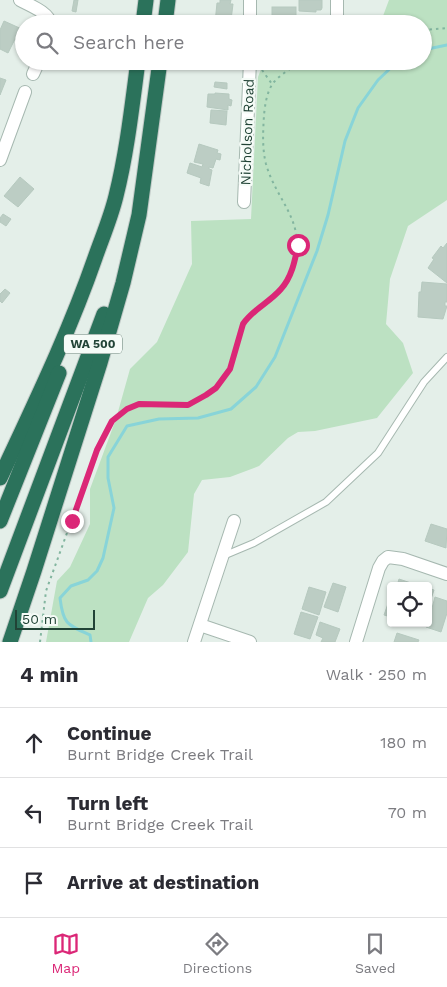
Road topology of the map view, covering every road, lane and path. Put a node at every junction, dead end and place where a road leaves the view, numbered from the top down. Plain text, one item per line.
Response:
1 (20, 0) edge
2 (146, 0) edge
3 (168, 0) edge
4 (250, 0) edge
5 (337, 0) edge
6 (46, 15) edge
7 (144, 15) edge
8 (166, 15) edge
9 (250, 15) edge
10 (337, 15) edge
11 (447, 28) edge
12 (432, 29) edge
13 (35, 70) edge
14 (137, 70) edge
15 (159, 70) edge
16 (250, 70) edge
17 (290, 70) edge
18 (33, 74) dead end
19 (157, 89) junction
20 (25, 92) dead end
21 (0, 160) edge
22 (244, 202) dead end
23 (108, 222) junction
24 (447, 357) edge
25 (0, 478) edge
26 (234, 521) dead end
27 (0, 522) edge
28 (222, 556) junction
29 (447, 574) edge
30 (0, 591) edge
31 (200, 625) junction
32 (10, 642) edge
33 (40, 642) edge
34 (194, 642) edge
35 (250, 642) edge
36 (356, 642) edge

1 - 6 street
2 - 7 highway
3 - 8 highway
4 - 9 street
5 - 10 street
11 - 12 path
13 - 18 street
14 - 23 highway, WA 500
15 - 19 highway, WA 500
16 - 22 street, Nicholson Road
17 - 33 path
19 - 30 highway, WA 500
19 - 32 highway
20 - 21 street
23 - 25 highway
23 - 27 highway, WA 500
24 - 28 lane
26 - 28 street
28 - 31 street
29 - 36 street
31 - 34 street
31 - 35 street

